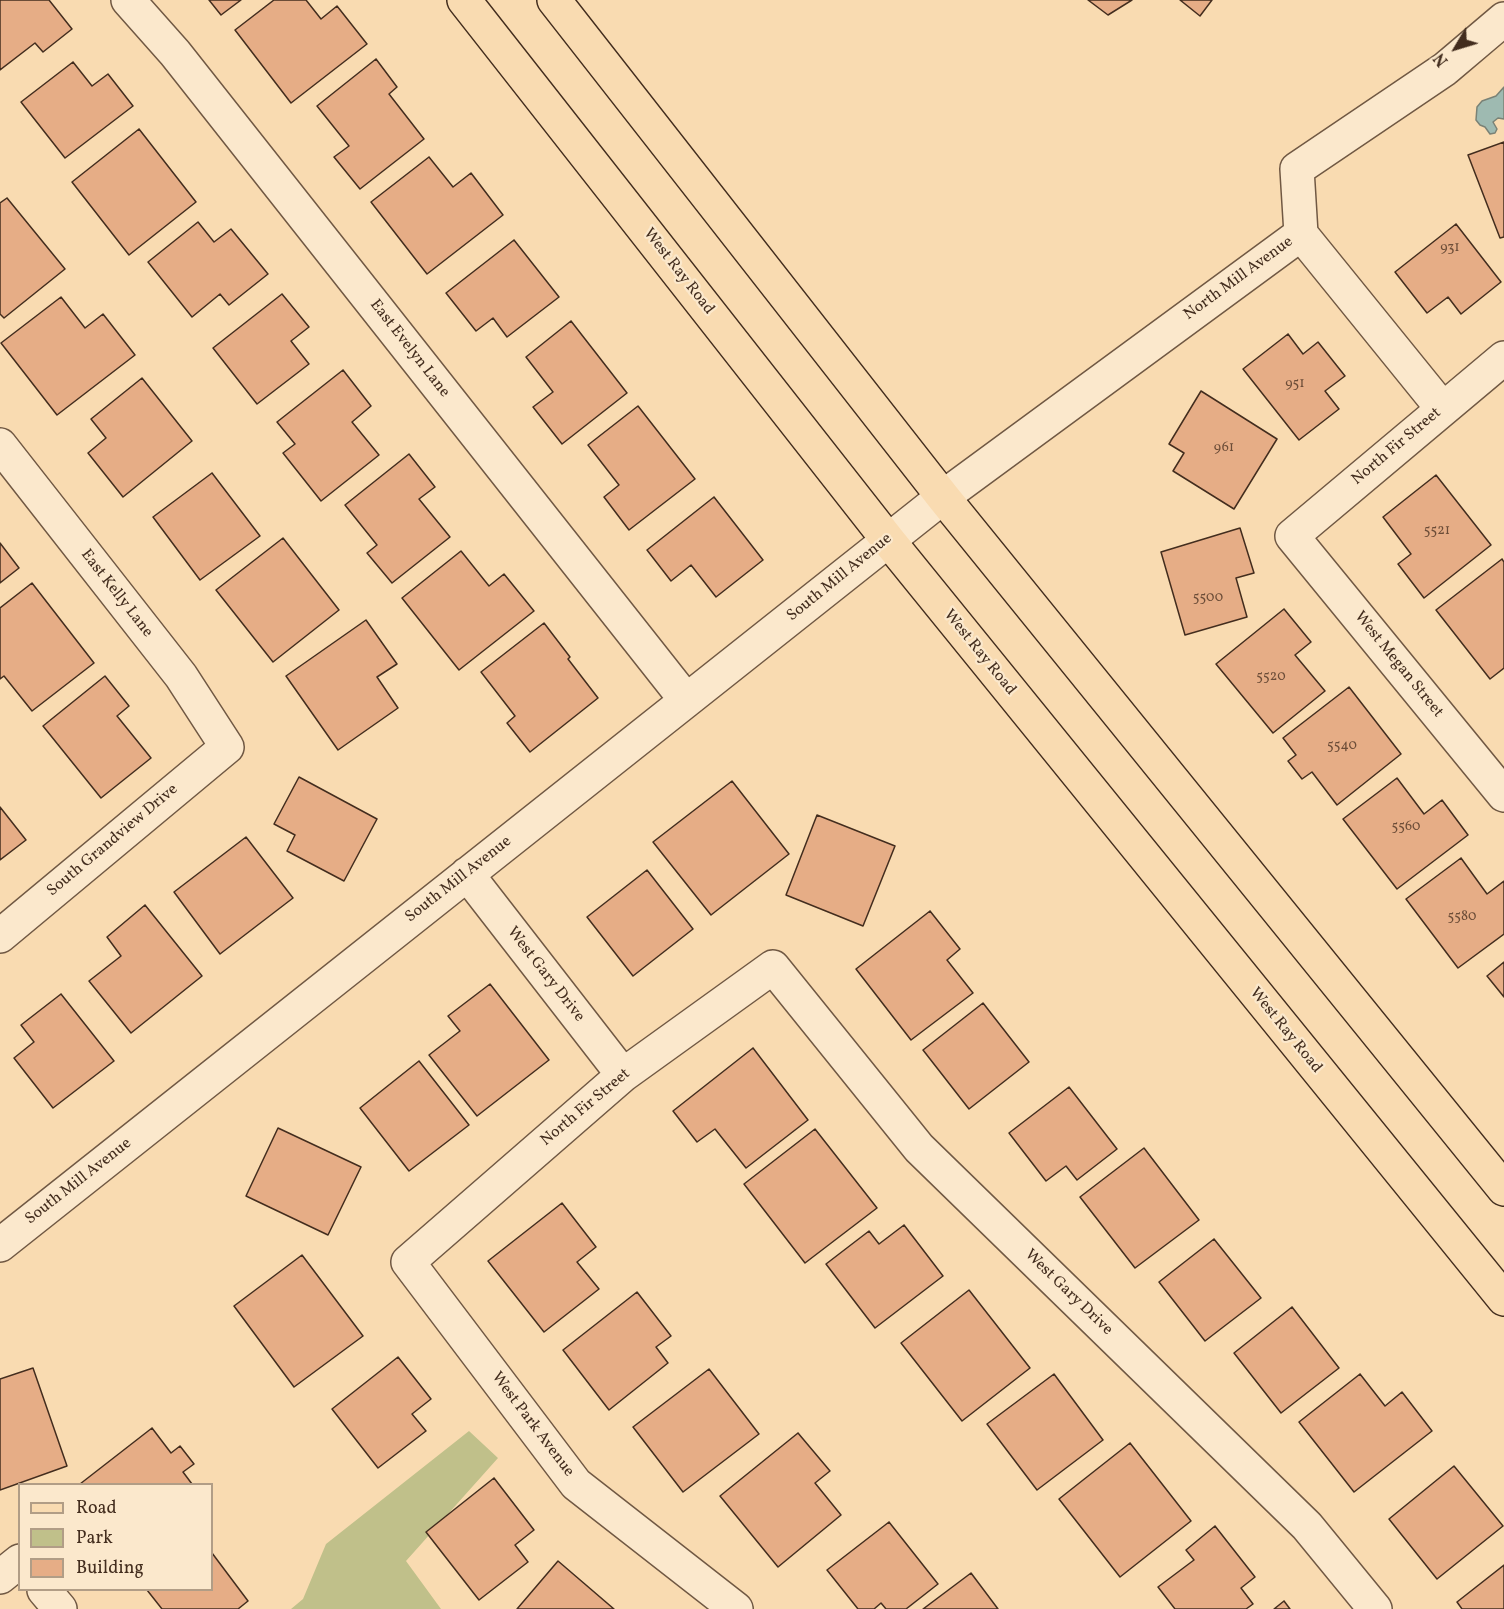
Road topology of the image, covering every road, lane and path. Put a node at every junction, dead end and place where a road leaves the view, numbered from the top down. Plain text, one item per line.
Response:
1 (128, 0) edge
2 (464, 0) edge
3 (554, 0) edge
4 (1504, 19) edge
5 (1301, 234) junction
6 (1504, 358) edge
7 (1442, 408) junction
8 (0, 445) edge
9 (931, 506) junction
10 (1292, 536) joint
11 (888, 540) junction
12 (686, 700) junction
13 (226, 747) joint
14 (1504, 795) edge
15 (467, 874) junction
16 (0, 936) edge
17 (773, 967) joint
18 (623, 1075) junction
19 (1504, 1189) edge
20 (0, 1245) edge
21 (408, 1262) joint
22 (1504, 1299) edge
23 (18, 1563) edge
24 (0, 1577) edge
25 (45, 1591) edge
26 (60, 1609) edge
27 (736, 1609) edge
28 (1375, 1609) edge

1 - 12 street, East Evelyn Lane
2 - 11 main road, West Ray Road
3 - 9 main road
4 - 5 street, North Mill Avenue
5 - 7 street
5 - 9 street, North Mill Avenue
6 - 7 street, North Fir Street
7 - 10 street, North Fir Street
8 - 13 street, East Kelly Lane
9 - 11 street, South Mill Avenue
9 - 19 main road
10 - 14 street, West Megan Street
11 - 12 street, South Mill Avenue
11 - 22 main road, West Ray Road
12 - 15 street, South Mill Avenue
13 - 16 street, South Grandview Drive
15 - 18 street, West Gary Drive
15 - 20 street, South Mill Avenue
17 - 18 street, North Fir Street
17 - 28 street, West Gary Drive
18 - 21 street, North Fir Street
21 - 27 street, West Park Avenue
23 - 24 street
25 - 26 street

